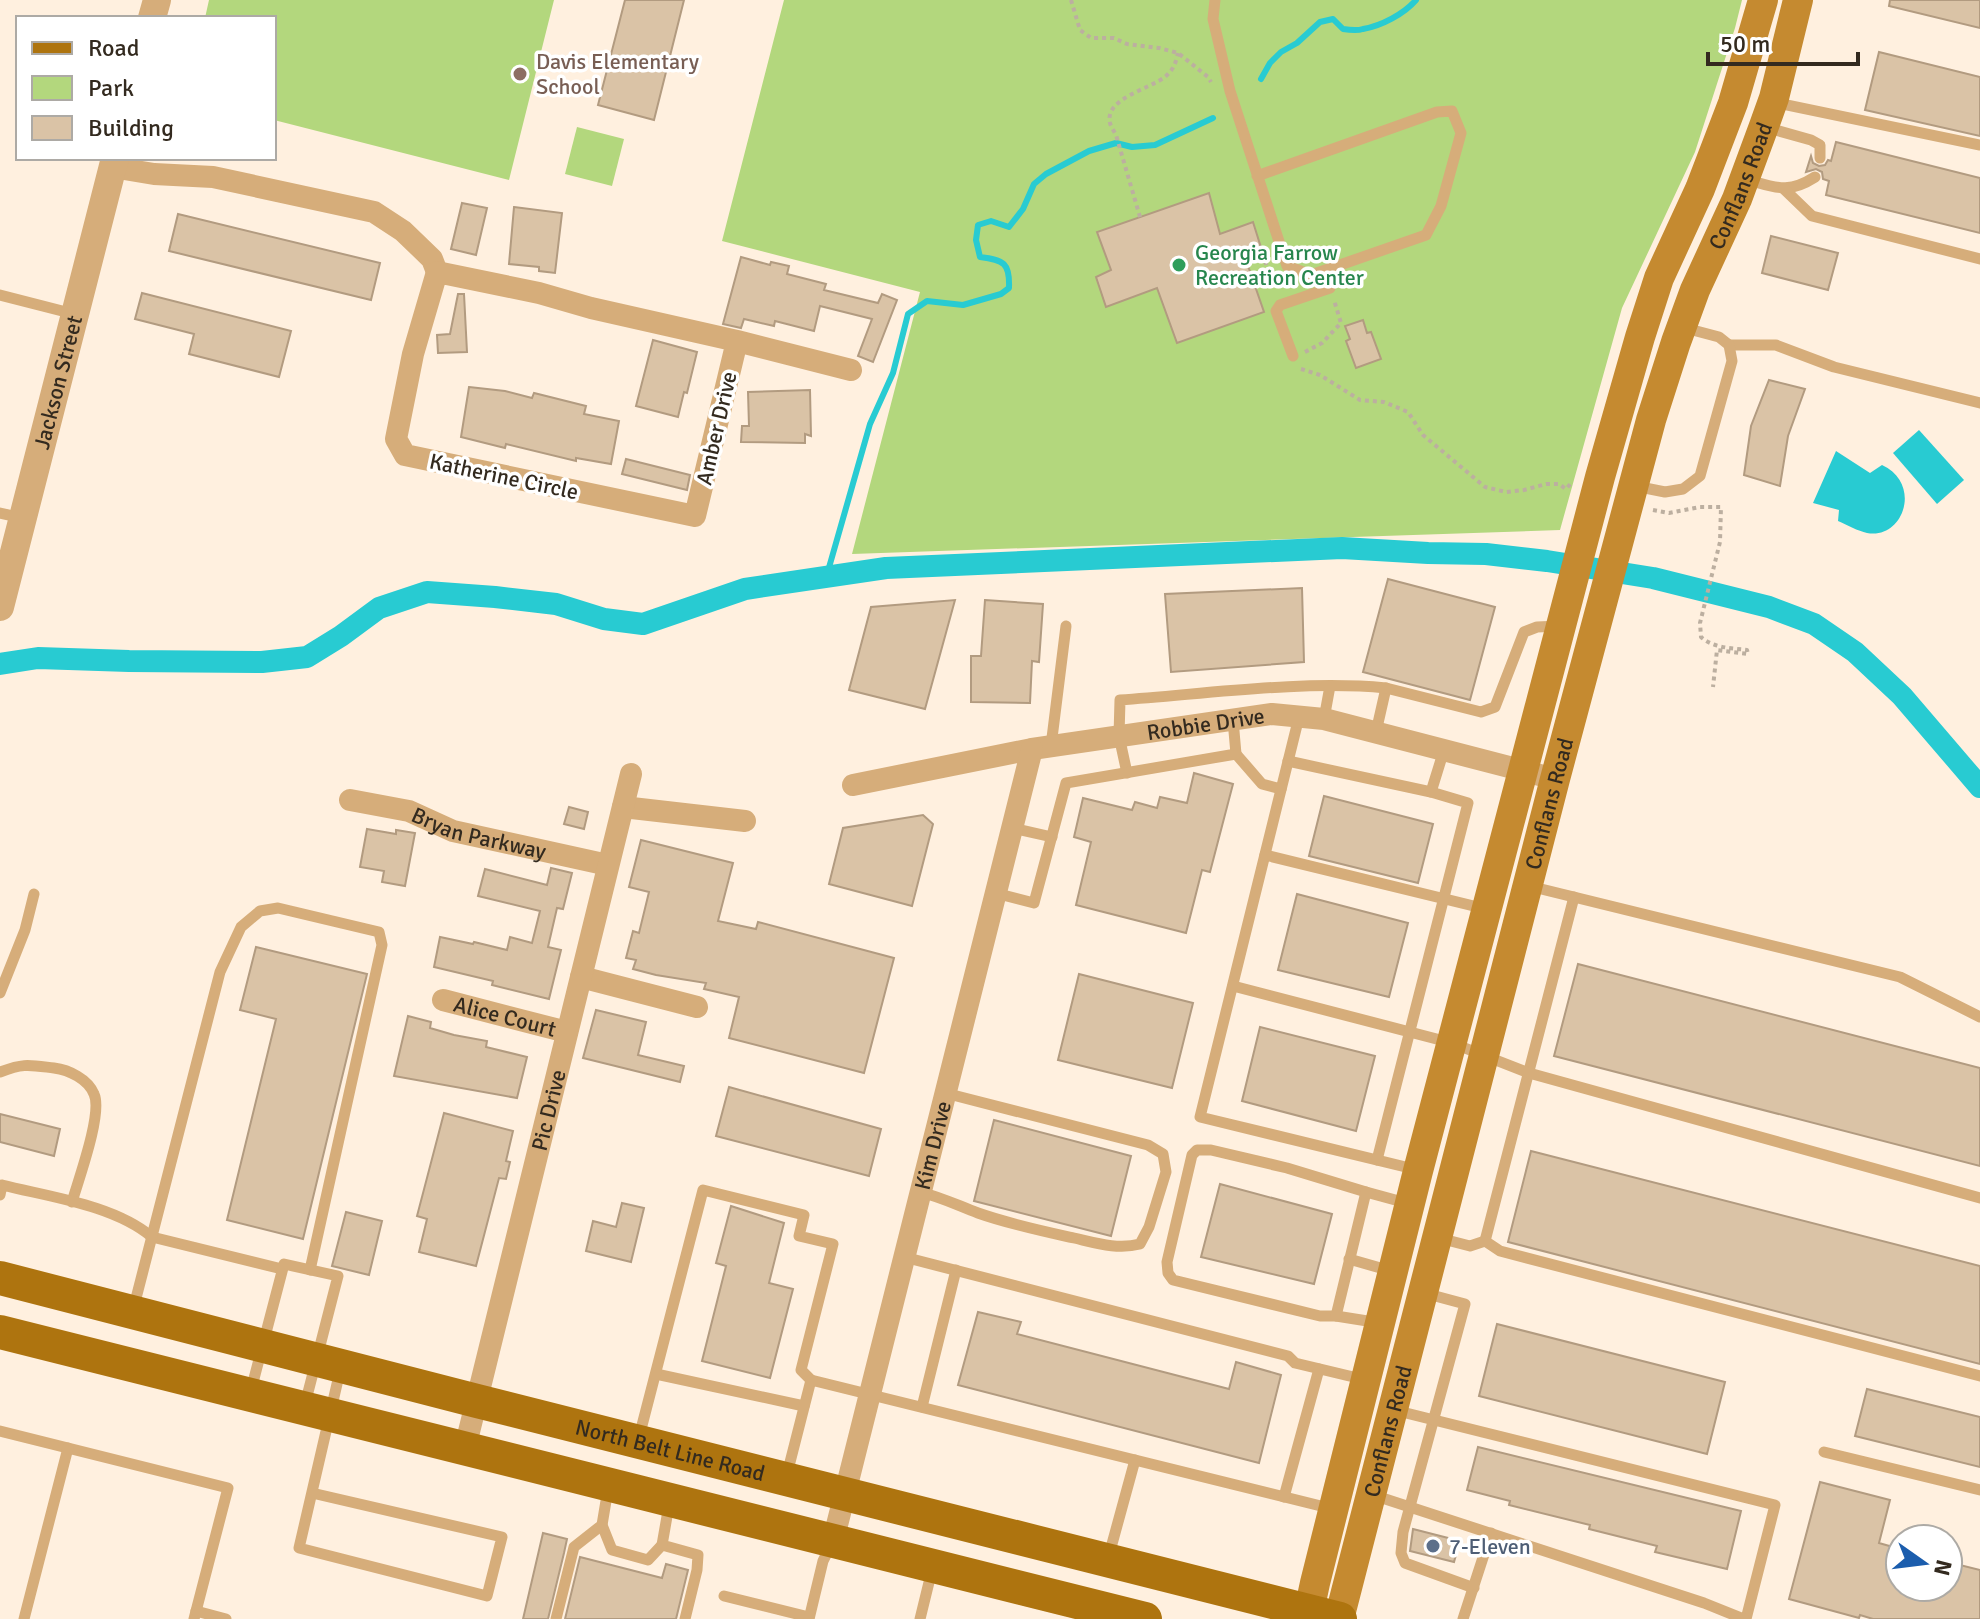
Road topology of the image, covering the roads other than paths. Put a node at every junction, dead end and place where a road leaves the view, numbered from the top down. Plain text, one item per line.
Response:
1 (1215, 0) edge
2 (1763, 0) edge
3 (1798, 0) edge
4 (1768, 114) junction
5 (1980, 145) edge
6 (1820, 158) dead end
7 (114, 162) edge
8 (1257, 176) junction
9 (1815, 177) dead end
10 (1745, 179) junction
11 (1784, 189) junction
12 (1980, 259) edge
13 (437, 272) junction
14 (1330, 288) road end
15 (0, 295) edge
16 (74, 314) junction
17 (1646, 318) junction
18 (1681, 327) junction
19 (737, 341) junction
20 (1729, 345) junction
21 (1293, 356) road end
22 (851, 370) dead end
23 (1980, 403) edge
24 (1636, 501) junction
25 (11, 516) edge
26 (695, 516) joint
27 (0, 607) edge
28 (1563, 618) junction
29 (1066, 626) dead end
30 (1330, 686) junction
31 (1386, 688) junction
32 (1299, 717) junction
33 (1324, 719) junction
34 (1233, 720) junction
35 (1376, 732) junction
36 (1119, 736) junction
37 (1041, 748) junction
38 (1444, 750) junction
39 (1236, 754) junction
40 (1288, 761) junction
41 (1523, 770) junction
42 (1127, 773) junction
43 (631, 774) dead end
44 (1555, 779) junction
45 (853, 785) dead end
46 (1281, 789) junction
47 (1431, 792) junction
48 (350, 800) dead end
49 (623, 807) junction
50 (745, 821) dead end
51 (1012, 828) junction
52 (1052, 837) junction
53 (1265, 855) junction
54 (608, 865) junction
55 (1527, 885) junction
56 (995, 893) junction
57 (34, 894) dead end
58 (1574, 897) junction
59 (1444, 899) junction
60 (1486, 910) junction
61 (581, 977) junction
62 (1233, 986) junction
63 (0, 993) edge
64 (443, 1000) dead end
65 (697, 1007) dead end
66 (1980, 1017) edge
67 (567, 1032) junction
68 (1410, 1032) junction
69 (1452, 1043) junction
70 (1483, 1055) junction
71 (0, 1072) edge
72 (1529, 1073) junction
73 (945, 1093) junction
74 (1377, 1160) junction
75 (1418, 1171) junction
76 (920, 1192) junction
77 (1366, 1192) junction
78 (0, 1195) edge
79 (1980, 1198) edge
80 (72, 1202) junction
81 (1410, 1204) junction
82 (152, 1237) junction
83 (1437, 1238) junction
84 (1485, 1241) junction
85 (904, 1257) junction
86 (1349, 1259) junction
87 (282, 1269) junction
88 (310, 1270) junction
89 (956, 1270) junction
90 (0, 1278) edge
91 (1392, 1278) junction
92 (1424, 1293) junction
93 (133, 1312) junction
94 (1336, 1316) junction
95 (1381, 1323) junction
96 (0, 1332) edge
97 (263, 1346) junction
98 (329, 1363) junction
99 (1319, 1369) junction
100 (656, 1374) junction
101 (1980, 1376) edge
102 (811, 1380) junction
103 (1366, 1380) junction
104 (249, 1394) junction
105 (870, 1395) junction
106 (477, 1401) junction
107 (804, 1406) junction
108 (922, 1407) junction
109 (1394, 1410) junction
110 (316, 1411) junction
111 (1433, 1419) junction
112 (0, 1431) edge
113 (638, 1442) junction
114 (68, 1448) junction
115 (465, 1448) junction
116 (1824, 1452) dead end
117 (1135, 1460) junction
118 (786, 1479) junction
119 (609, 1484) junction
120 (1980, 1490) edge
121 (312, 1493) junction
122 (845, 1494) junction
123 (1372, 1495) junction
124 (1284, 1497) junction
125 (669, 1499) junction
126 (1410, 1506) junction
127 (1334, 1509) junction
128 (602, 1525) junction
129 (1491, 1533) junction
130 (833, 1541) junction
131 (662, 1545) junction
132 (1107, 1560) junction
133 (933, 1566) junction
134 (1474, 1588) junction
135 (724, 1596) dead end
136 (195, 1615) edge
137 (1327, 1617) edge
138 (809, 1618) edge
139 (24, 1619) edge
140 (226, 1619) edge
141 (556, 1619) edge
142 (685, 1619) edge
143 (920, 1619) edge
144 (1145, 1619) edge
145 (1463, 1619) edge
146 (1745, 1619) edge

1 - 8 lane
2 - 17 main road, Conflans Road
3 - 4 main road, Conflans Road
4 - 5 lane
4 - 6 lane
4 - 10 main road, Conflans Road
7 - 13 street
7 - 16 street, Jackson Street
8 - 8 lane
9 - 11 lane
10 - 11 lane
10 - 18 main road, Conflans Road
11 - 12 lane
13 - 19 street
13 - 26 street, Katherine Circle
14 - 21 lane
15 - 16 lane
16 - 25 street, Jackson Street
17 - 18 main road
17 - 28 main road, Conflans Road
18 - 20 lane
18 - 24 main road, Conflans Road
19 - 22 street
19 - 26 street, Amber Drive
20 - 23 lane
20 - 24 lane
24 - 44 main road, Conflans Road
25 - 27 street, Jackson Street
28 - 31 lane
28 - 41 main road, Conflans Road
29 - 37 lane
30 - 31 lane
30 - 33 lane
30 - 36 lane
31 - 35 lane
32 - 33 street, Robbie Drive
32 - 34 street, Robbie Drive
32 - 40 lane
33 - 35 street, Robbie Drive
34 - 36 street, Robbie Drive
34 - 39 lane
35 - 38 street, Robbie Drive
36 - 37 street, Robbie Drive
36 - 42 lane
37 - 45 street, Robbie Drive
37 - 51 street, Kim Drive
38 - 41 street, Robbie Drive
38 - 47 lane
39 - 42 lane
39 - 46 lane
40 - 46 lane
40 - 47 lane
41 - 44 street, Robbie Drive
41 - 60 main road, Conflans Road
42 - 52 lane
43 - 49 street, Pic Drive
44 - 55 main road, Conflans Road
46 - 53 lane
47 - 59 lane
48 - 54 street, Bryan Parkway
49 - 50 street
49 - 54 street, Pic Drive
51 - 52 lane
51 - 56 street, Kim Drive
52 - 56 lane
53 - 59 lane
53 - 62 lane
54 - 61 street, Pic Drive
55 - 58 lane
55 - 70 main road, Conflans Road
56 - 73 street, Kim Drive
57 - 63 lane
58 - 66 lane
58 - 72 lane
59 - 60 lane
59 - 68 lane
60 - 69 main road, Conflans Road
61 - 65 street
61 - 67 street, Pic Drive
62 - 68 lane
62 - 74 lane
64 - 67 street, Alice Court
67 - 106 street, Pic Drive
68 - 69 lane
68 - 74 lane
69 - 70 lane
69 - 75 main road, Conflans Road
70 - 72 lane
70 - 83 main road, Conflans Road
71 - 80 lane
72 - 79 lane
72 - 84 lane
73 - 76 street, Kim Drive
73 - 76 lane
74 - 75 lane
75 - 81 main road, Conflans Road
76 - 85 street, Kim Drive
77 - 81 lane
77 - 86 lane
77 - 94 lane
78 - 80 lane
80 - 82 lane
81 - 91 main road, Conflans Road
82 - 87 lane
82 - 88 lane
82 - 93 lane
83 - 84 lane
83 - 92 main road, Conflans Road
84 - 101 lane
85 - 89 lane
85 - 105 street, Kim Drive
86 - 91 lane
86 - 94 lane
87 - 88 lane
87 - 97 lane
88 - 98 lane
89 - 99 lane
89 - 108 lane
90 - 93 main road, North Belt Line Road
91 - 92 main road
91 - 95 main road, Conflans Road
92 - 109 main road, Conflans Road
92 - 111 lane
93 - 97 main road, North Belt Line Road
94 - 95 lane
95 - 103 main road, Conflans Road
96 - 104 main road
97 - 98 main road, North Belt Line Road
97 - 104 lane
98 - 106 main road, North Belt Line Road
98 - 110 lane
98 - 110 lane
99 - 103 lane
99 - 124 lane
100 - 102 lane
100 - 107 lane
100 - 113 lane
102 - 105 lane
102 - 107 lane
103 - 127 main road, Conflans Road
104 - 110 main road
105 - 108 lane
105 - 122 street, Kim Drive
106 - 113 main road, North Belt Line Road
106 - 115 street, Pic Drive
107 - 118 lane
108 - 117 lane
109 - 111 lane
109 - 123 main road, Conflans Road
110 - 115 main road
110 - 121 lane
111 - 126 lane
111 - 146 lane
112 - 114 lane
113 - 118 main road, North Belt Line Road
114 - 136 lane
114 - 139 lane
115 - 119 main road
116 - 120 lane
117 - 124 lane
117 - 132 lane
118 - 122 main road, North Belt Line Road
119 - 125 main road
119 - 128 lane
121 - 121 lane
122 - 130 street, Kim Drive
122 - 132 main road, North Belt Line Road
123 - 126 lane
123 - 137 main road, Conflans Road
124 - 127 lane
125 - 130 main road
125 - 131 lane
126 - 129 lane
126 - 134 lane
127 - 137 main road, Conflans Road
128 - 131 lane
128 - 141 lane
129 - 134 lane
129 - 146 lane
130 - 133 main road
130 - 138 lane
131 - 142 lane
132 - 137 main road, North Belt Line Road
133 - 143 lane
133 - 144 main road
134 - 145 lane
135 - 138 lane
136 - 140 lane

